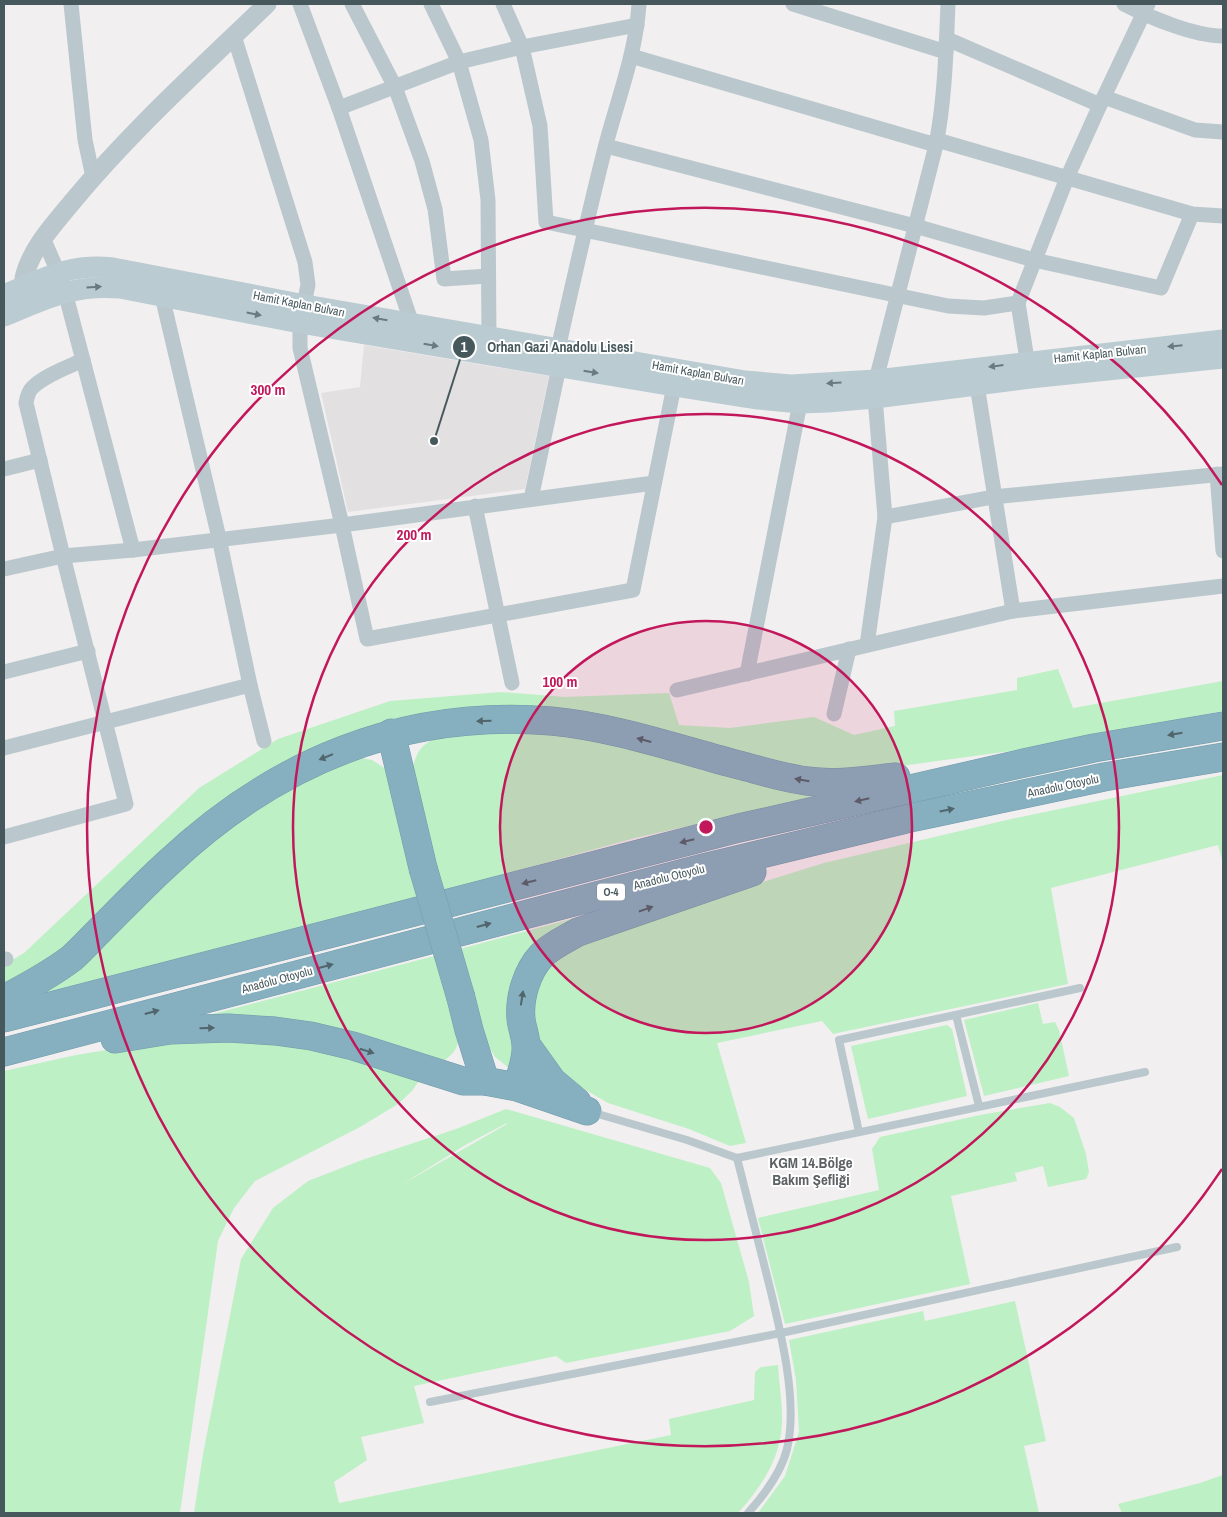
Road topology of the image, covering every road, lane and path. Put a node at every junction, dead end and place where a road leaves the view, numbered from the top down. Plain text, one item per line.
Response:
1 (71, 4) edge
2 (267, 4) edge
3 (300, 4) edge
4 (352, 4) edge
5 (431, 4) edge
6 (503, 4) edge
7 (639, 4) edge
8 (793, 4) edge
9 (948, 4) edge
10 (1124, 4) edge
11 (1146, 9) edge
12 (637, 25) junction
13 (234, 36) junction
14 (1223, 36) edge
15 (946, 45) junction
16 (522, 47) junction
17 (631, 56) junction
18 (459, 62) junction
19 (395, 87) junction
20 (1102, 101) junction
21 (339, 108) junction
22 (1223, 132) edge
23 (937, 143) junction
24 (606, 146) junction
25 (93, 177) junction
26 (1067, 178) junction
27 (1192, 214) junction
28 (1223, 216) edge
29 (915, 226) junction
30 (584, 231) junction
31 (44, 238) junction
32 (1034, 260) junction
33 (488, 276) junction
34 (62, 282) junction
35 (4, 294) edge
36 (898, 295) junction
37 (27, 296) junction
38 (162, 296) junction
39 (1018, 303) junction
40 (303, 314) junction
41 (4, 316) edge
42 (412, 324) junction
43 (489, 337) junction
44 (1223, 340) edge
45 (559, 358) junction
46 (1223, 358) edge
47 (83, 360) junction
48 (1029, 370) junction
49 (977, 385) junction
50 (674, 386) junction
51 (876, 389) junction
52 (800, 403) junction
53 (40, 460) junction
54 (4, 469) edge
55 (1220, 474) edge
56 (654, 483) junction
57 (993, 497) junction
58 (531, 499) junction
59 (476, 506) junction
60 (885, 517) junction
61 (342, 525) junction
62 (219, 538) junction
63 (133, 550) junction
64 (1223, 551) edge
65 (63, 556) junction
66 (4, 569) edge
67 (1223, 586) edge
68 (1013, 611) junction
69 (498, 615) junction
70 (867, 645) junction
71 (849, 649) junction
72 (88, 651) junction
73 (4, 672) edge
74 (747, 674) junction
75 (512, 683) dead end
76 (250, 685) junction
77 (677, 690) dead end
78 (834, 714) dead end
79 (105, 722) junction
80 (1223, 726) edge
81 (391, 733) junction
82 (264, 741) dead end
83 (4, 748) edge
84 (1223, 757) edge
85 (1024, 763) junction
86 (915, 817) junction
87 (4, 837) edge
88 (1080, 988) dead end
89 (4, 999) edge
90 (956, 1015) junction
91 (4, 1018) edge
92 (469, 1030) junction
93 (526, 1046) junction
94 (4, 1052) edge
95 (4, 1061) edge
96 (435, 1072) junction
97 (1145, 1072) dead end
98 (485, 1081) junction
99 (517, 1087) junction
100 (979, 1106) junction
101 (587, 1111) junction
102 (859, 1132) junction
103 (737, 1158) junction
104 (1177, 1247) dead end
105 (781, 1333) junction
106 (430, 1402) dead end
107 (748, 1513) edge

1 - 25 street
2 - 13 street
3 - 21 street
4 - 19 street
5 - 18 street
6 - 16 street
7 - 12 street
8 - 15 street
9 - 15 street
10 - 11 street
11 - 14 street
11 - 20 street
12 - 16 street
12 - 17 street
13 - 25 street
13 - 40 street
15 - 20 street
15 - 23 street
16 - 18 street
16 - 30 street
17 - 23 street
17 - 24 street
18 - 19 street
18 - 33 street
19 - 21 street
19 - 33 street
20 - 22 street
20 - 26 street
21 - 42 street
23 - 26 street
23 - 29 street
24 - 29 street
24 - 30 street
25 - 31 street
26 - 27 street
26 - 32 street
27 - 28 street
27 - 32 street
29 - 32 street
29 - 36 street
30 - 36 street
30 - 45 street
31 - 34 street
31 - 37 street
32 - 39 street
33 - 43 street
34 - 37 main road, Hamit Kaplan Bulvarı
34 -> 38 main road, Hamit Kaplan Bulvarı
34 - 40 main road, Hamit Kaplan Bulvarı
34 - 47 street
35 - 37 main road, Hamit Kaplan Bulvarı
36 - 39 street
36 - 51 street
37 - 41 main road, Hamit Kaplan Bulvarı
38 -> 40 main road, Hamit Kaplan Bulvarı
38 - 62 street
39 - 48 street
42 -> 40 main road, Hamit Kaplan Bulvarı
40 -> 45 main road, Hamit Kaplan Bulvarı
40 - 61 street
42 - 43 main road, Hamit Kaplan Bulvarı
43 - 45 main road, Hamit Kaplan Bulvarı
44 -> 48 main road, Hamit Kaplan Bulvarı
45 -> 50 main road, Hamit Kaplan Bulvarı
51 -> 45 main road, Hamit Kaplan Bulvarı
45 - 58 street
46 - 48 main road, Hamit Kaplan Bulvarı
47 - 53 street
47 - 63 street
48 - 49 main road, Hamit Kaplan Bulvarı
48 -> 51 main road, Hamit Kaplan Bulvarı
49 - 51 main road, Hamit Kaplan Bulvarı
49 - 57 street
50 - 52 main road, Hamit Kaplan Bulvarı
50 - 56 street
51 - 52 main road, Hamit Kaplan Bulvarı
51 - 60 street
52 - 74 street
53 - 54 street
53 - 65 street
55 - 57 street
55 - 64 street
56 - 58 street
56 - 69 street
57 - 60 street
57 - 68 street
58 - 59 street
59 - 61 street
59 - 69 street
60 - 70 street
61 - 62 street
61 - 69 street
62 - 63 street
62 - 76 street
63 - 65 street
65 - 66 street
65 - 72 street
67 - 68 street
68 - 70 street
69 - 75 street
70 - 71 street
71 - 74 street
71 - 78 street
72 - 73 street
72 - 79 street
74 - 77 street
76 - 79 street
76 - 82 street
79 - 83 street
79 - 87 street
80 -> 85 highway, O-4
85 -> 81 highway
81 -> 89 highway
81 - 92 highway, bridge
86 -> 84 highway, Anadolu Otoyolu / O-4
85 -> 91 highway, O-4
93 -> 86 highway
94 -> 86 highway, Anadolu Otoyolu / O-4
88 - 90 lane
90 - 100 lane
90 - 102 lane
92 - 96 highway
92 - 98 highway
93 - 99 highway
93 - 101 highway
95 -> 96 highway
96 - 98 highway
97 - 100 lane
98 - 99 highway
99 - 101 highway
100 - 102 lane
101 - 103 lane
102 - 103 lane
103 - 105 lane
104 - 105 lane
105 - 106 lane
105 - 107 lane

